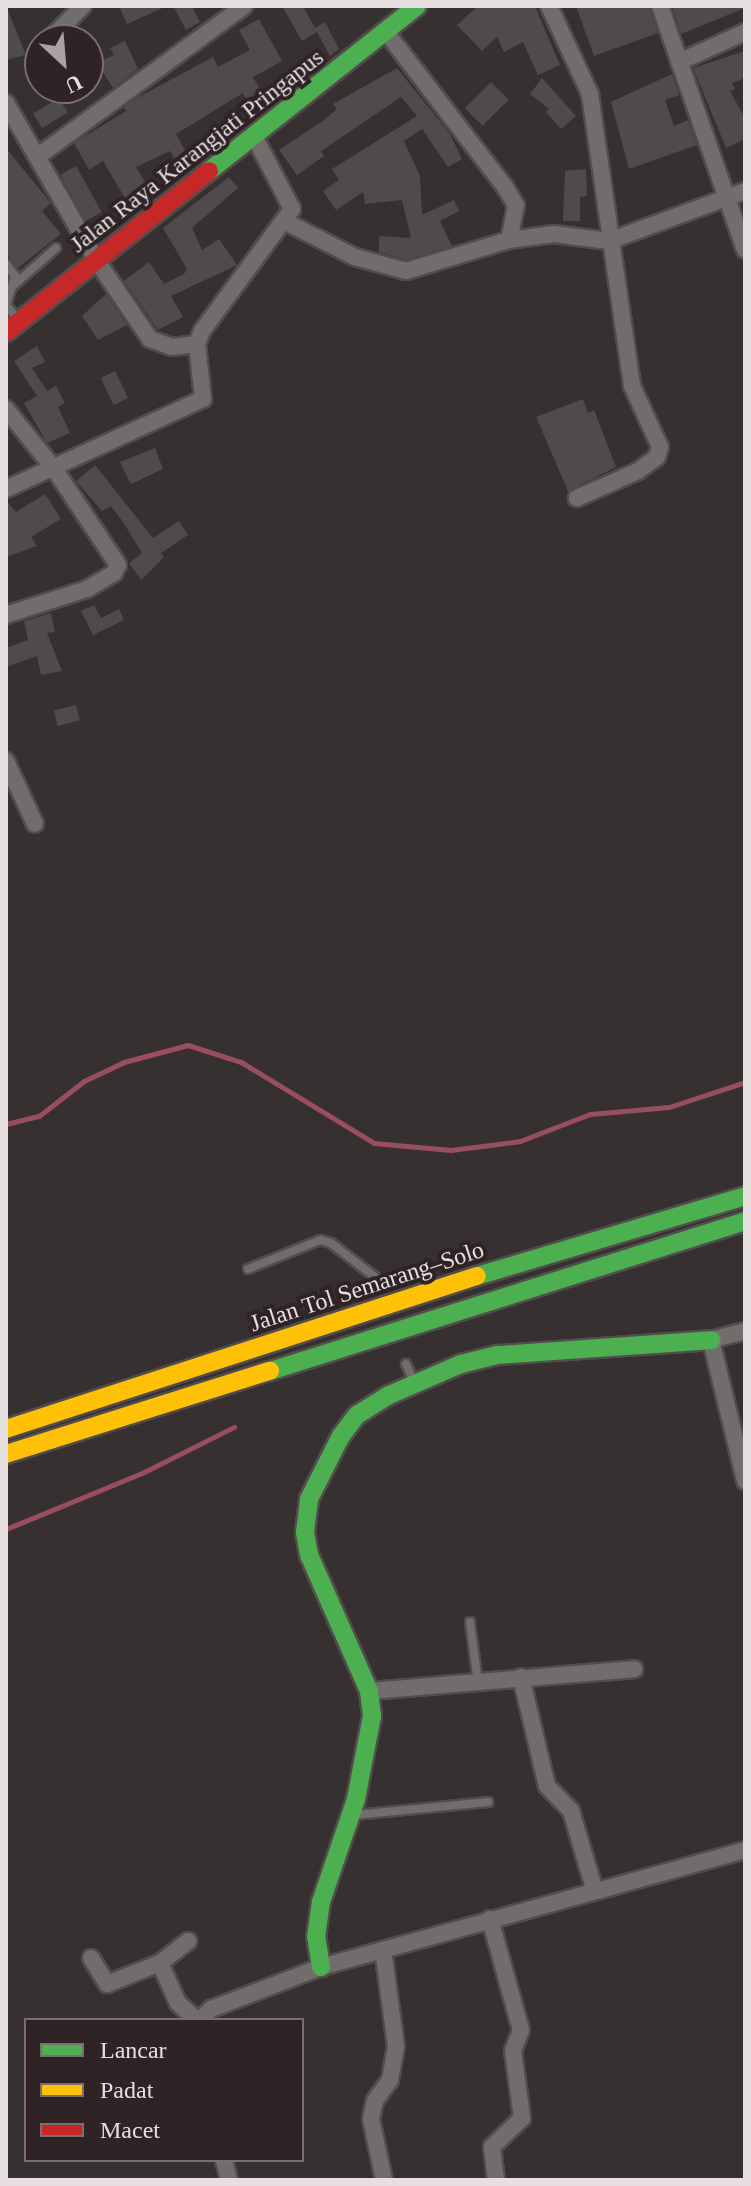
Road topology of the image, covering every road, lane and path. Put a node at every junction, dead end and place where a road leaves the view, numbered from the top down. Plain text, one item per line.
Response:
1 (83, 6) edge
2 (244, 6) edge
3 (417, 6) edge
4 (549, 6) edge
5 (660, 6) edge
6 (65, 24) edge
7 (386, 32) junction
8 (745, 32) edge
9 (679, 62) junction
10 (6, 103) edge
11 (254, 136) junction
12 (37, 157) junction
13 (745, 191) edge
14 (724, 200) junction
15 (286, 222) junction
16 (509, 240) junction
17 (609, 241) junction
18 (56, 248) dead end
19 (745, 250) edge
20 (97, 261) junction
21 (6, 264) edge
22 (14, 285) junction
23 (13, 327) edge
24 (197, 344) junction
25 (6, 409) edge
26 (55, 470) junction
27 (6, 489) edge
28 (577, 498) dead end
29 (6, 615) edge
30 (6, 761) edge
31 (35, 824) dead end
32 (745, 1196) edge
33 (745, 1221) edge
34 (248, 1269) dead end
35 (375, 1277) dead end
36 (745, 1331) edge
37 (711, 1340) junction
38 (406, 1364) dead end
39 (414, 1383) junction
40 (6, 1429) edge
41 (6, 1454) edge
42 (745, 1481) edge
43 (470, 1622) dead end
44 (634, 1669) dead end
45 (521, 1677) junction
46 (478, 1684) junction
47 (369, 1691) junction
48 (488, 1802) dead end
49 (349, 1816) junction
50 (745, 1850) edge
51 (594, 1888) junction
52 (490, 1919) junction
53 (188, 1941) dead end
54 (383, 1950) junction
55 (91, 1958) dead end
56 (160, 1963) junction
57 (321, 1967) junction
58 (196, 2018) edge
59 (200, 2018) edge
60 (384, 2180) edge
61 (496, 2180) edge

1 - 6 street
2 - 12 street
3 - 7 main road, Jalan Raya Karangjati Pringapus
4 - 17 street
5 - 9 street
7 - 11 main road, Jalan Raya Karangjati Pringapus
7 - 16 street
8 - 9 street
9 - 14 street
10 - 12 street
11 - 15 street
11 - 20 main road, Jalan Raya Karangjati Pringapus
12 - 20 street
13 - 14 street
14 - 17 street
14 - 19 street
15 - 16 street
15 - 24 street
16 - 17 street
17 - 28 street
18 - 22 lane
20 - 23 main road, Jalan Raya Karangjati Pringapus
20 - 24 street
21 - 22 lane
22 - 23 lane
24 - 26 street
25 - 26 street
26 - 27 street
26 - 29 street
30 - 31 street
32 - 40 main road, Jalan Tol Semarang–Solo
33 - 41 main road, Jalan Tol Semarang–Solo
34 - 35 lane
36 - 37 street
37 - 39 main road
37 - 42 street
38 - 39 lane
39 - 47 main road
43 - 46 lane
44 - 45 street
45 - 46 street
45 - 51 street
46 - 47 street
47 - 49 main road
48 - 49 lane
49 - 57 main road
50 - 51 street
51 - 52 street
52 - 54 street
52 - 61 street
53 - 56 street
54 - 57 street
54 - 60 street
55 - 56 street
56 - 58 street
57 - 59 street

